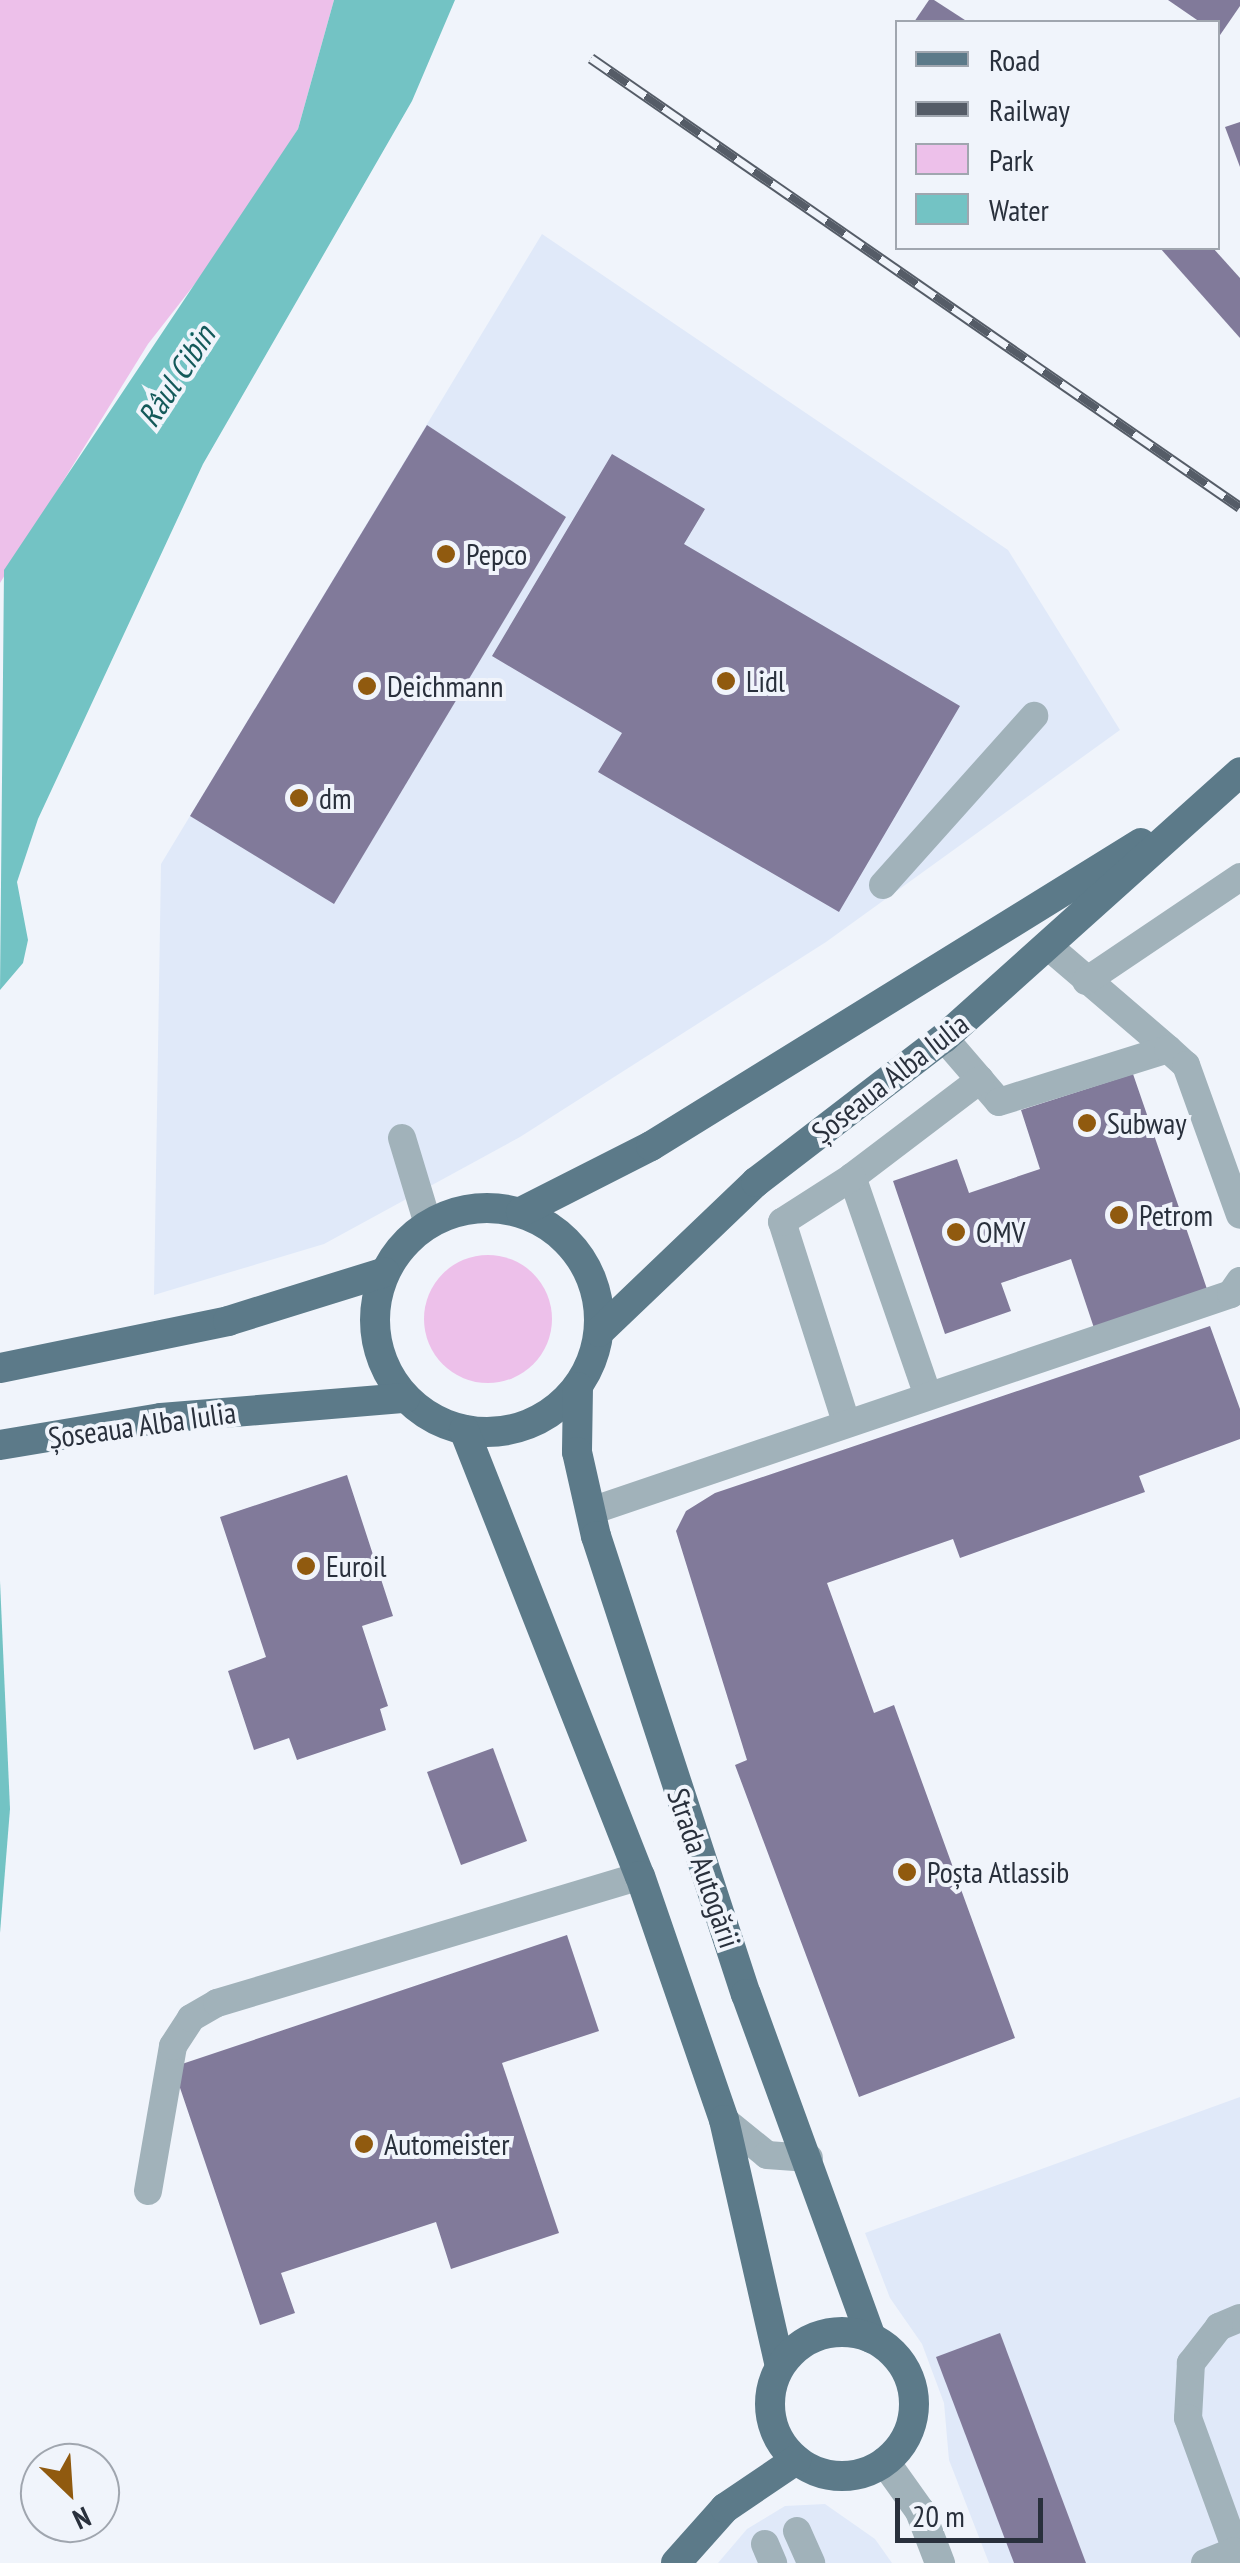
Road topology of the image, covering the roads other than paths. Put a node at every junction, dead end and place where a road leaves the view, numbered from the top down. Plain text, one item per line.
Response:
1 (1034, 716) dead end
2 (1240, 772) edge
3 (1178, 821) junction
4 (1240, 877) edge
5 (883, 885) dead end
6 (1048, 946) junction
7 (1086, 981) junction
8 (944, 1038) junction
9 (1168, 1049) junction
10 (980, 1080) junction
11 (402, 1138) dead end
12 (852, 1177) junction
13 (756, 1182) junction
14 (521, 1212) junction
15 (1240, 1215) edge
16 (782, 1222) junction
17 (428, 1224) junction
18 (385, 1272) junction
19 (1240, 1281) edge
20 (599, 1332) junction
21 (0, 1368) edge
22 (578, 1387) junction
23 (927, 1394) junction
24 (405, 1398) junction
25 (846, 1422) junction
26 (464, 1430) junction
27 (0, 1445) edge
28 (591, 1510) junction
29 (640, 1876) junction
30 (724, 2120) junction
31 (809, 2158) junction
32 (148, 2191) dead end
33 (1240, 2318) edge
34 (871, 2338) junction
35 (780, 2366) junction
36 (796, 2460) junction
37 (885, 2462) junction
38 (772, 2548) edge
39 (1237, 2556) edge
40 (676, 2563) edge
41 (796, 2563) edge
42 (811, 2563) edge
43 (940, 2563) edge
44 (1205, 2563) edge

1 - 5 lane
2 - 3 main road, Șoseaua Alba Iulia
3 - 6 main road, Șoseaua Alba Iulia
3 - 14 main road, Șoseaua Alba Iulia
4 - 7 lane
6 - 7 lane
6 - 8 main road, Șoseaua Alba Iulia
7 - 9 lane
8 - 10 lane
8 - 13 main road, Șoseaua Alba Iulia
9 - 10 lane
9 - 15 lane
10 - 12 lane
11 - 17 lane
12 - 16 lane
12 - 23 lane
13 - 16 lane
13 - 20 main road, Șoseaua Alba Iulia
14 - 17 main road
14 - 20 main road
16 - 25 lane
17 - 18 main road
18 - 21 main road
18 - 24 main road
19 - 23 lane
20 - 22 main road
22 - 26 main road
22 - 28 main road, Strada Autogării
23 - 25 lane
24 - 26 main road
24 - 27 main road, Șoseaua Alba Iulia
25 - 28 lane
26 - 29 main road, Strada Autogării
28 - 31 main road, Strada Autogării
29 - 30 main road, Strada Autogării
29 - 32 lane
30 - 31 lane
30 - 35 main road, Strada Autogării
31 - 34 main road, Strada Autogării
33 - 39 lane
34 - 35 main road
34 - 37 main road
35 - 36 main road
36 - 37 main road
36 - 40 main road
37 - 43 street
38 - 41 lane
38 - 42 lane
39 - 44 lane

